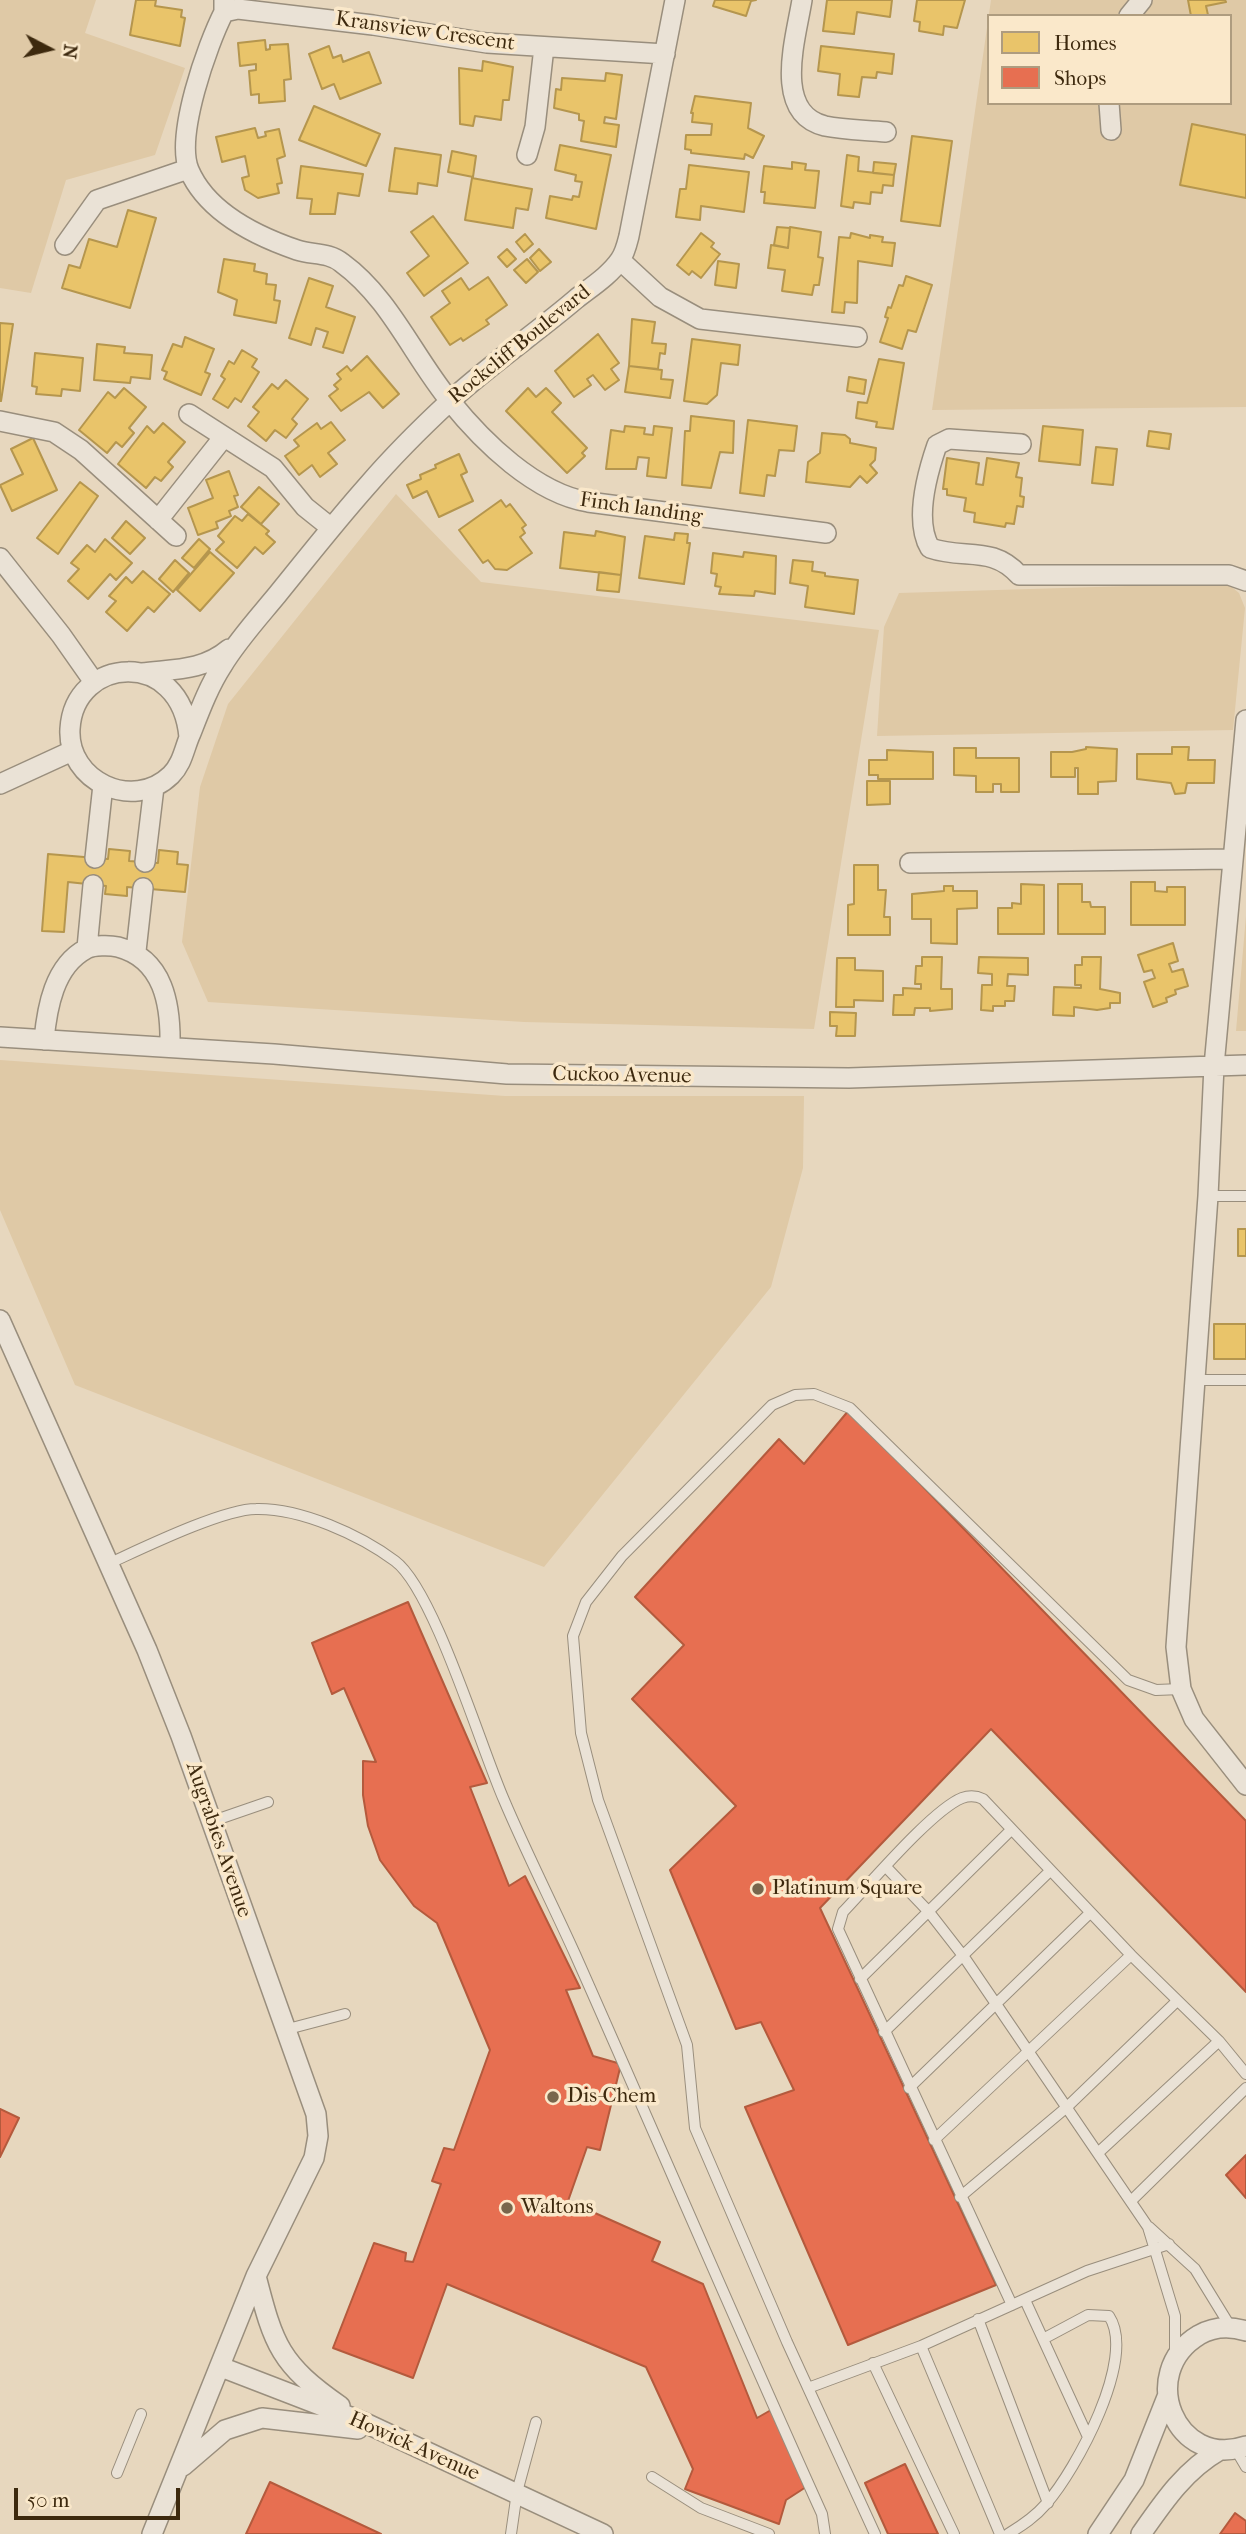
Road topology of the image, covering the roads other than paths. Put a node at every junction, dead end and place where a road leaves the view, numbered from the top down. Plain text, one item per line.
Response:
1 (675, 0) edge
2 (802, 0) edge
3 (1142, 0) edge
4 (224, 6) edge
5 (1131, 14) edge
6 (544, 47) junction
7 (665, 54) junction
8 (1109, 105) edge
9 (1111, 130) dead end
10 (886, 132) dead end
11 (527, 155) dead end
12 (188, 169) junction
13 (65, 245) dead end
14 (620, 260) junction
15 (857, 337) dead end
16 (450, 401) junction
17 (189, 414) dead end
18 (0, 421) edge
19 (223, 438) junction
20 (1021, 444) dead end
21 (158, 520) junction
22 (330, 527) junction
23 (826, 533) dead end
24 (176, 536) dead end
25 (0, 558) edge
26 (1246, 581) edge
27 (247, 632) junction
28 (142, 673) junction
29 (94, 682) junction
30 (1246, 720) edge
31 (189, 737) junction
32 (72, 751) junction
33 (0, 784) edge
34 (103, 785) junction
35 (154, 787) junction
36 (95, 858) dead end
37 (1232, 859) junction
38 (145, 862) dead end
39 (909, 863) dead end
40 (93, 885) dead end
41 (143, 888) dead end
42 (86, 948) junction
43 (136, 951) junction
44 (0, 1037) edge
45 (44, 1040) junction
46 (170, 1047) junction
47 (1246, 1065) edge
48 (1214, 1066) junction
49 (1208, 1196) junction
50 (1246, 1196) edge
51 (0, 1320) edge
52 (1196, 1380) junction
53 (1246, 1380) edge
54 (110, 1563) junction
55 (1181, 1689) junction
56 (1246, 1785) edge
57 (268, 1802) dead end
58 (210, 1822) junction
59 (1011, 1830) junction
60 (886, 1867) junction
61 (1050, 1871) junction
62 (929, 1912) junction
63 (1090, 1913) junction
64 (1131, 1955) junction
65 (964, 1957) junction
66 (860, 1979) junction
67 (1177, 2001) junction
68 (994, 2005) junction
69 (345, 2014) dead end
70 (288, 2029) junction
71 (884, 2032) junction
72 (1219, 2041) junction
73 (1031, 2052) junction
74 (1246, 2074) edge
75 (909, 2088) junction
76 (1246, 2088) edge
77 (1067, 2107) junction
78 (934, 2140) junction
79 (1099, 2151) junction
80 (960, 2197) junction
81 (1132, 2200) junction
82 (1148, 2227) junction
83 (1170, 2244) junction
84 (1154, 2249) junction
85 (256, 2276) junction
86 (1025, 2300) junction
87 (1012, 2305) junction
88 (978, 2319) junction
89 (1242, 2329) edge
90 (1043, 2339) junction
91 (920, 2346) junction
92 (1175, 2358) junction
93 (873, 2363) junction
94 (221, 2367) junction
95 (808, 2388) junction
96 (1167, 2397) junction
97 (141, 2414) dead end
98 (361, 2421) junction
99 (536, 2422) dead end
100 (380, 2431) junction
101 (1088, 2437) junction
102 (1234, 2449) edge
103 (1246, 2468) edge
104 (180, 2469) junction
105 (117, 2473) dead end
106 (652, 2477) dead end
107 (517, 2492) junction
108 (1048, 2502) junction
109 (152, 2534) edge
110 (510, 2534) edge
111 (603, 2534) edge
112 (769, 2534) edge
113 (825, 2534) edge
114 (875, 2534) edge
115 (954, 2534) edge
116 (1000, 2534) edge
117 (1009, 2534) edge
118 (1098, 2534) edge
119 (1141, 2534) edge

1 - 7 street
2 - 10 street
3 - 5 street
4 - 6 street, Kransview Crescent
4 - 12 street, Kransview Crescent
6 - 7 street, Kransview Crescent
6 - 11 street, Kransview Crescent
7 - 14 street
8 - 9 street
12 - 13 street
12 - 16 street, Kransview Crescent
14 - 15 street
14 - 16 street, Rockcliff Boulevard
16 - 22 street, Rockcliff Boulevard
16 - 23 street, Finch landing
17 - 19 street
18 - 21 street
19 - 21 street
19 - 22 street
20 - 26 street
21 - 24 street
22 - 27 street, Rockcliff Boulevard
25 - 29 street
27 - 28 street
27 - 31 street
28 - 29 street
28 - 31 street
29 - 32 street
30 - 37 street
31 - 35 street
32 - 33 street
32 - 34 street
34 - 35 street
34 - 36 street
35 - 38 street
37 - 39 street
37 - 48 street
40 - 42 street
41 - 43 street
42 - 43 street
42 - 45 street
43 - 46 street
44 - 45 street, Cuckoo Avenue
45 - 46 street, Cuckoo Avenue
46 - 48 street, Cuckoo Avenue
47 - 48 street, Cuckoo Avenue
48 - 49 street
49 - 50 lane
49 - 52 street
51 - 54 street, Augrabies Avenue
52 - 53 lane
52 - 55 street
54 - 58 street, Augrabies Avenue
54 - 113 lane
55 - 56 street
55 - 95 lane
57 - 58 lane
58 - 70 street, Augrabies Avenue
59 - 60 lane
59 - 61 lane
59 - 62 lane
60 - 62 lane
60 - 66 lane
61 - 63 lane
61 - 65 lane
62 - 65 lane
62 - 66 lane
63 - 64 lane
63 - 68 lane
64 - 67 lane
64 - 73 lane
65 - 68 lane
65 - 71 lane
66 - 71 lane
67 - 72 lane
67 - 77 lane
68 - 73 lane
68 - 75 lane
69 - 70 lane
70 - 85 street, Augrabies Avenue
71 - 75 lane
72 - 74 lane
72 - 79 lane
73 - 77 lane
73 - 78 lane
75 - 78 lane
76 - 81 lane
77 - 79 lane
77 - 80 lane
78 - 80 lane
79 - 81 lane
80 - 87 lane
81 - 82 lane
82 - 83 lane
82 - 84 lane
83 - 84 lane
83 - 89 lane
84 - 86 lane
84 - 92 lane
85 - 94 street, Augrabies Avenue
85 - 98 street
86 - 87 lane
86 - 90 lane
87 - 88 lane
88 - 91 lane
88 - 108 lane
89 - 92 street
90 - 101 lane
90 - 101 lane
91 - 93 lane
91 - 116 lane
92 - 96 street
93 - 95 lane
93 - 115 lane
94 - 98 street, Howick Avenue
94 - 104 street, Augrabies Avenue
95 - 114 lane
96 - 102 street
96 - 118 street
97 - 105 lane
98 - 100 street, Howick Avenue
99 - 107 lane
100 - 104 street
100 - 107 street, Howick Avenue
101 - 108 lane
102 - 103 lane
102 - 119 street
104 - 109 street
106 - 112 lane
107 - 110 lane
107 - 111 street, Howick Avenue
108 - 117 lane

